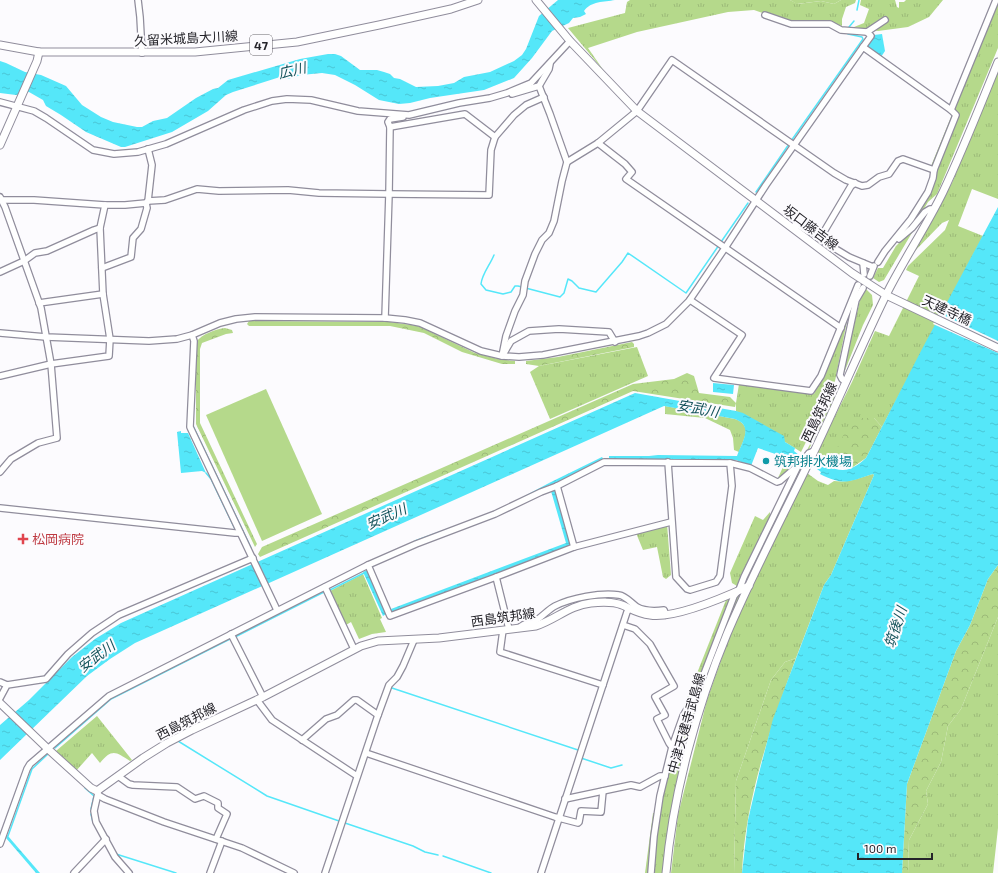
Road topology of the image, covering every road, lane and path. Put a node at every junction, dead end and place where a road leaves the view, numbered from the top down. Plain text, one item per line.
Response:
1 (138, 0) edge
2 (478, 0) edge
3 (536, 0) edge
4 (996, 0) edge
5 (765, 15) dead end
6 (885, 20) dead end
7 (867, 32) junction
8 (569, 40) junction
9 (0, 45) edge
10 (863, 47) junction
11 (39, 52) junction
12 (142, 53) junction
13 (998, 62) edge
14 (550, 63) junction
15 (539, 86) junction
16 (507, 93) junction
17 (544, 97) junction
18 (0, 102) edge
19 (18, 106) junction
20 (951, 110) junction
21 (637, 111) junction
22 (409, 114) junction
23 (390, 127) junction
24 (495, 137) junction
25 (598, 142) junction
26 (792, 143) junction
27 (0, 145) edge
28 (148, 149) junction
29 (567, 162) junction
30 (934, 170) junction
31 (855, 183) junction
32 (389, 194) junction
33 (1, 199) edge
34 (756, 201) junction
35 (147, 202) junction
36 (105, 205) junction
37 (934, 209) junction
38 (100, 228) junction
39 (792, 228) junction
40 (822, 235) junction
41 (725, 248) junction
42 (24, 261) junction
43 (878, 262) junction
44 (863, 263) junction
45 (102, 268) junction
46 (873, 268) junction
47 (0, 272) edge
48 (103, 294) junction
49 (886, 295) junction
50 (690, 300) junction
51 (39, 303) junction
52 (385, 318) junction
53 (841, 328) junction
54 (0, 333) edge
55 (192, 335) junction
56 (46, 337) junction
57 (110, 339) junction
58 (615, 342) junction
59 (998, 348) edge
60 (502, 356) junction
61 (51, 364) junction
62 (0, 376) edge
63 (846, 382) junction
64 (814, 451) junction
65 (668, 462) junction
66 (730, 463) junction
67 (798, 466) junction
68 (0, 472) edge
69 (557, 486) junction
70 (0, 508) edge
71 (671, 522) junction
72 (240, 532) junction
73 (574, 546) junction
74 (253, 559) junction
75 (368, 565) junction
76 (496, 577) junction
77 (325, 586) junction
78 (748, 586) junction
79 (739, 590) junction
80 (629, 609) junction
81 (276, 610) junction
82 (666, 615) junction
83 (623, 625) junction
84 (519, 628) junction
85 (506, 629) junction
86 (231, 634) junction
87 (414, 640) junction
88 (354, 649) junction
89 (0, 682) edge
90 (7, 685) junction
91 (603, 685) junction
92 (0, 698) edge
93 (260, 699) junction
94 (0, 703) edge
95 (378, 715) junction
96 (302, 740) junction
97 (672, 746) junction
98 (48, 750) junction
99 (366, 753) junction
100 (118, 776) junction
101 (357, 776) junction
102 (665, 776) junction
103 (603, 791) junction
104 (98, 793) junction
105 (565, 799) junction
106 (559, 817) junction
107 (216, 839) junction
108 (106, 840) junction
109 (222, 841) junction
110 (0, 844) edge
111 (74, 873) edge
112 (129, 873) edge
113 (210, 873) edge
114 (294, 873) edge
115 (325, 873) edge
116 (541, 873) edge
117 (651, 873) edge
118 (666, 873) edge

1 - 12 street
2 - 12 main road, 久留米城島大川線 / 47
3 - 8 main road, 坂口藤吉線
4 - 20 street
5 - 7 street
6 - 7 street
7 - 10 street
8 - 14 street
8 - 21 main road, 坂口藤吉線
9 - 11 main road, 久留米城島大川線
10 - 20 street
10 - 26 street
11 - 12 main road, 久留米城島大川線 / 47
11 - 19 main road
13 - 37 main road
14 - 15 street
14 - 16 street
15 - 16 street
15 - 17 street
16 - 22 street
17 - 24 street
17 - 29 street
18 - 19 street
19 - 27 main road
19 - 28 street
20 - 30 street
21 - 25 street
21 - 26 street
21 - 34 main road, 坂口藤吉線
22 - 23 street
22 - 28 street
23 - 24 street
23 - 32 street
24 - 32 street
25 - 29 street
25 - 41 street
26 - 31 street
26 - 34 street
28 - 35 street
29 - 60 street
30 - 31 street
30 - 43 street
31 - 40 street
32 - 35 street
32 - 52 street
33 - 36 street
33 - 42 street
34 - 39 main road, 坂口藤吉線
34 - 41 street
35 - 36 street
35 - 45 street
36 - 38 street
37 - 43 street
37 - 49 main road
38 - 42 street
38 - 45 street
39 - 40 street
39 - 49 main road, 坂口藤吉線
40 - 44 street
41 - 50 street
41 - 53 street
42 - 47 street
42 - 51 street
43 - 46 street
44 - 46 street
44 - 46 street
45 - 48 street
48 - 51 street
48 - 57 street
49 - 59 main road, 天建寺橋
49 - 63 main road, 西島筑邦線
50 - 53 street
50 - 58 street
51 - 56 street
52 - 55 street
52 - 60 street
53 - 63 street
54 - 56 street
55 - 57 street
55 - 72 street
56 - 57 street
56 - 61 street
57 - 61 street
58 - 60 street
58 - 60 street
61 - 62 street
61 - 68 street
63 - 64 main road, 西島筑邦線
64 - 67 street
64 - 78 main road, 西島筑邦線
65 - 66 street
65 - 69 street
65 - 71 street
66 - 67 street
66 - 71 street
67 - 79 street
69 - 73 street
69 - 75 street
70 - 72 street
71 - 73 street
72 - 74 street
73 - 76 street
74 - 81 street
74 - 90 street
75 - 76 street
75 - 77 street
76 - 85 street
77 - 81 street
77 - 88 street
78 - 79 main road, 西島筑邦線
78 - 118 main road, 中津天建寺武島線
79 - 82 main road, 西島筑邦線
79 - 97 street
80 - 82 main road, 西島筑邦線
80 - 83 street
80 - 84 main road, 西島筑邦線
81 - 86 street
82 - 84 street
83 - 91 street
83 - 97 street
84 - 85 main road, 西島筑邦線
85 - 87 main road, 西島筑邦線
85 - 91 street
86 - 93 street
86 - 98 street
87 - 88 main road, 西島筑邦線
87 - 95 street
88 - 93 main road, 西島筑邦線
89 - 90 street
90 - 92 street
91 - 105 street
93 - 96 street
93 - 100 main road, 西島筑邦線
94 - 98 main road
95 - 96 street
95 - 99 street
96 - 101 street
97 - 102 street
98 - 104 main road
98 - 110 street
99 - 101 street
99 - 106 street
100 - 104 main road, 西島筑邦線
100 - 107 street
101 - 115 street
102 - 103 street
102 - 117 street
103 - 105 street
103 - 106 street
104 - 107 street
104 - 108 street
105 - 106 street
106 - 116 street
107 - 109 street
108 - 111 street
108 - 112 street
109 - 113 street
109 - 114 street

